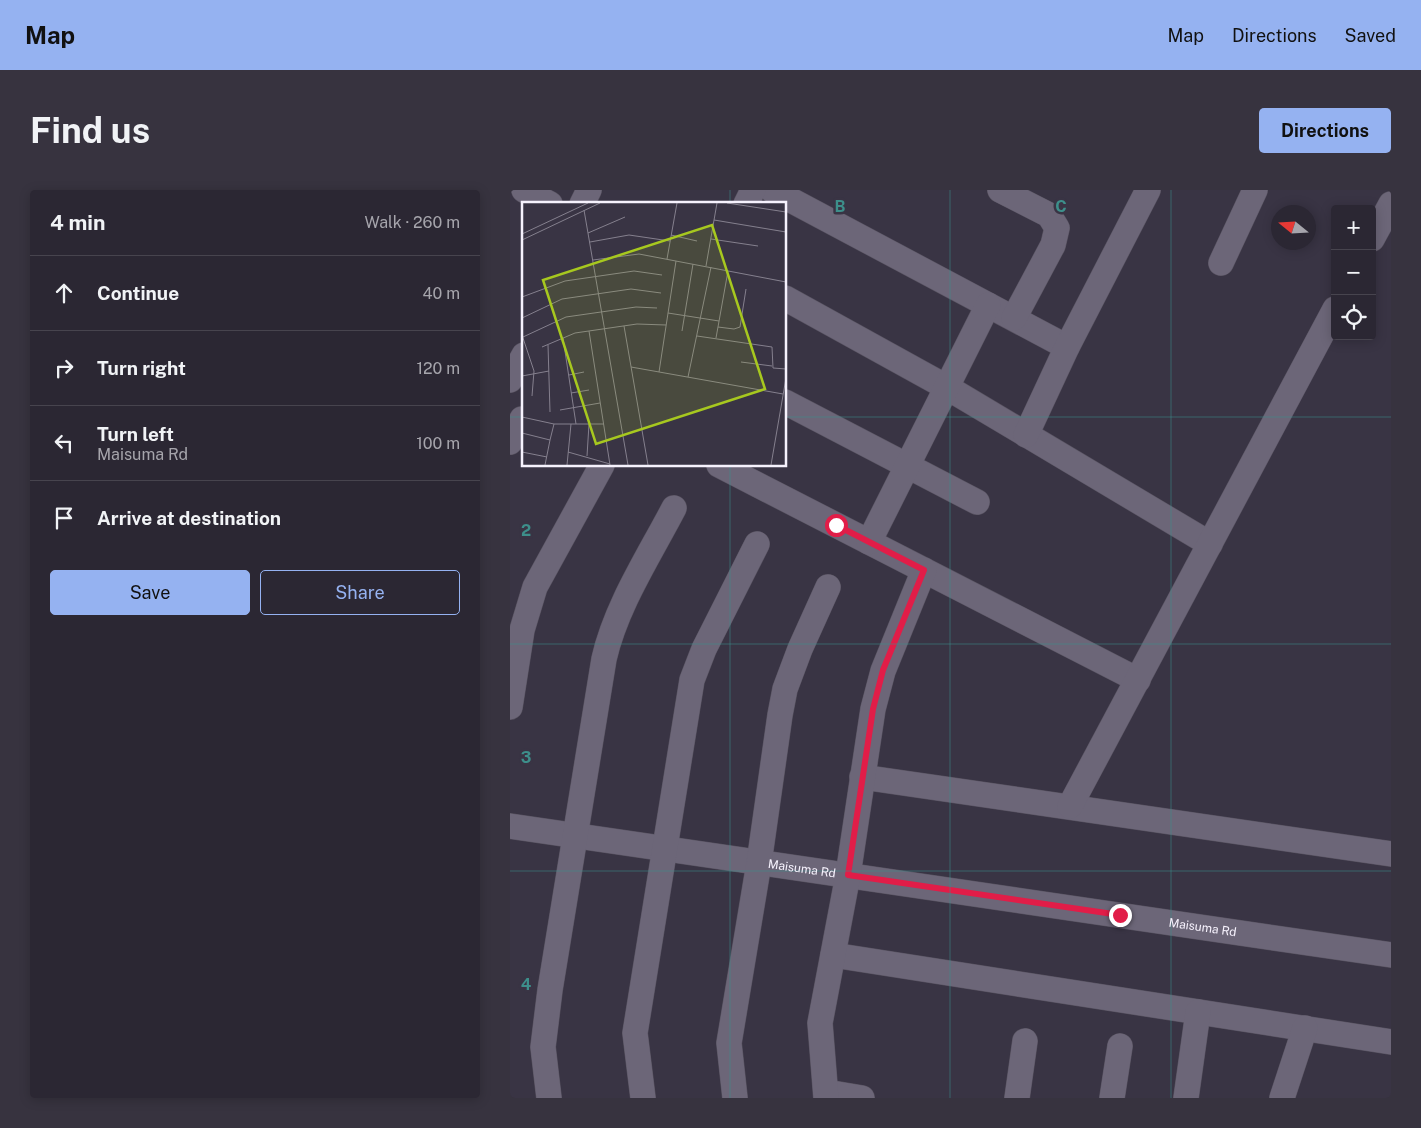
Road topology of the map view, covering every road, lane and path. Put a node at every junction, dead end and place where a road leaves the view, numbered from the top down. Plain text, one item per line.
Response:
1 (524, 190) edge
2 (589, 190) edge
3 (753, 190) edge
4 (772, 190) edge
5 (1000, 190) edge
6 (1148, 190) edge
7 (1255, 190) edge
8 (546, 202) edge
9 (583, 202) edge
10 (747, 202) edge
11 (1391, 204) edge
12 (1376, 232) edge
13 (1221, 264) dead end
14 (786, 299) edge
15 (988, 305) junction
16 (1331, 317) edge
17 (1014, 318) junction
18 (1067, 347) junction
19 (522, 359) edge
20 (510, 380) edge
21 (948, 388) junction
22 (786, 403) edge
23 (519, 417) edge
24 (1026, 435) junction
25 (510, 442) edge
26 (601, 466) edge
27 (721, 466) edge
28 (908, 466) junction
29 (977, 502) dead end
30 (674, 508) dead end
31 (869, 542) junction
32 (757, 544) dead end
33 (1210, 544) junction
34 (924, 570) junction
35 (828, 587) dead end
36 (1138, 680) junction
37 (510, 708) edge
38 (862, 776) junction
39 (1070, 806) junction
40 (510, 826) edge
41 (574, 836) junction
42 (666, 849) junction
43 (1391, 854) edge
44 (759, 862) junction
45 (848, 875) junction
46 (833, 955) junction
47 (1391, 955) edge
48 (1198, 1012) junction
49 (1305, 1028) junction
50 (1025, 1042) dead end
51 (1391, 1042) edge
52 (1120, 1046) dead end
53 (826, 1095) edge
54 (549, 1098) edge
55 (643, 1098) edge
56 (734, 1098) edge
57 (862, 1098) edge
58 (1017, 1098) edge
59 (1112, 1098) edge
60 (1186, 1098) edge
61 (1282, 1098) edge

1 - 8 street
2 - 9 street
3 - 10 street
4 - 15 street
5 - 17 street
6 - 18 street
7 - 13 street
11 - 12 street
14 - 21 street
15 - 17 street
15 - 21 street
16 - 33 street
17 - 18 street
18 - 24 street
19 - 20 street
21 - 24 street
21 - 28 street
22 - 28 street
23 - 25 street
24 - 33 street
26 - 37 street
27 - 31 street
28 - 29 street
28 - 31 street
30 - 41 street
31 - 34 street
32 - 42 street
33 - 36 street
34 - 36 street
34 - 38 street
35 - 44 street
36 - 39 street
38 - 39 street
38 - 45 street
39 - 43 street
40 - 41 street, Maisuma Rd
41 - 42 street, Maisuma Rd
41 - 54 street
42 - 44 street, Maisuma Rd
42 - 55 street
44 - 45 street, Maisuma Rd
44 - 56 street
45 - 46 street
45 - 47 street, Maisuma Rd
46 - 48 street
46 - 53 street
48 - 49 street
48 - 60 street
49 - 51 street
49 - 61 street
50 - 58 street
52 - 59 street
53 - 57 street

